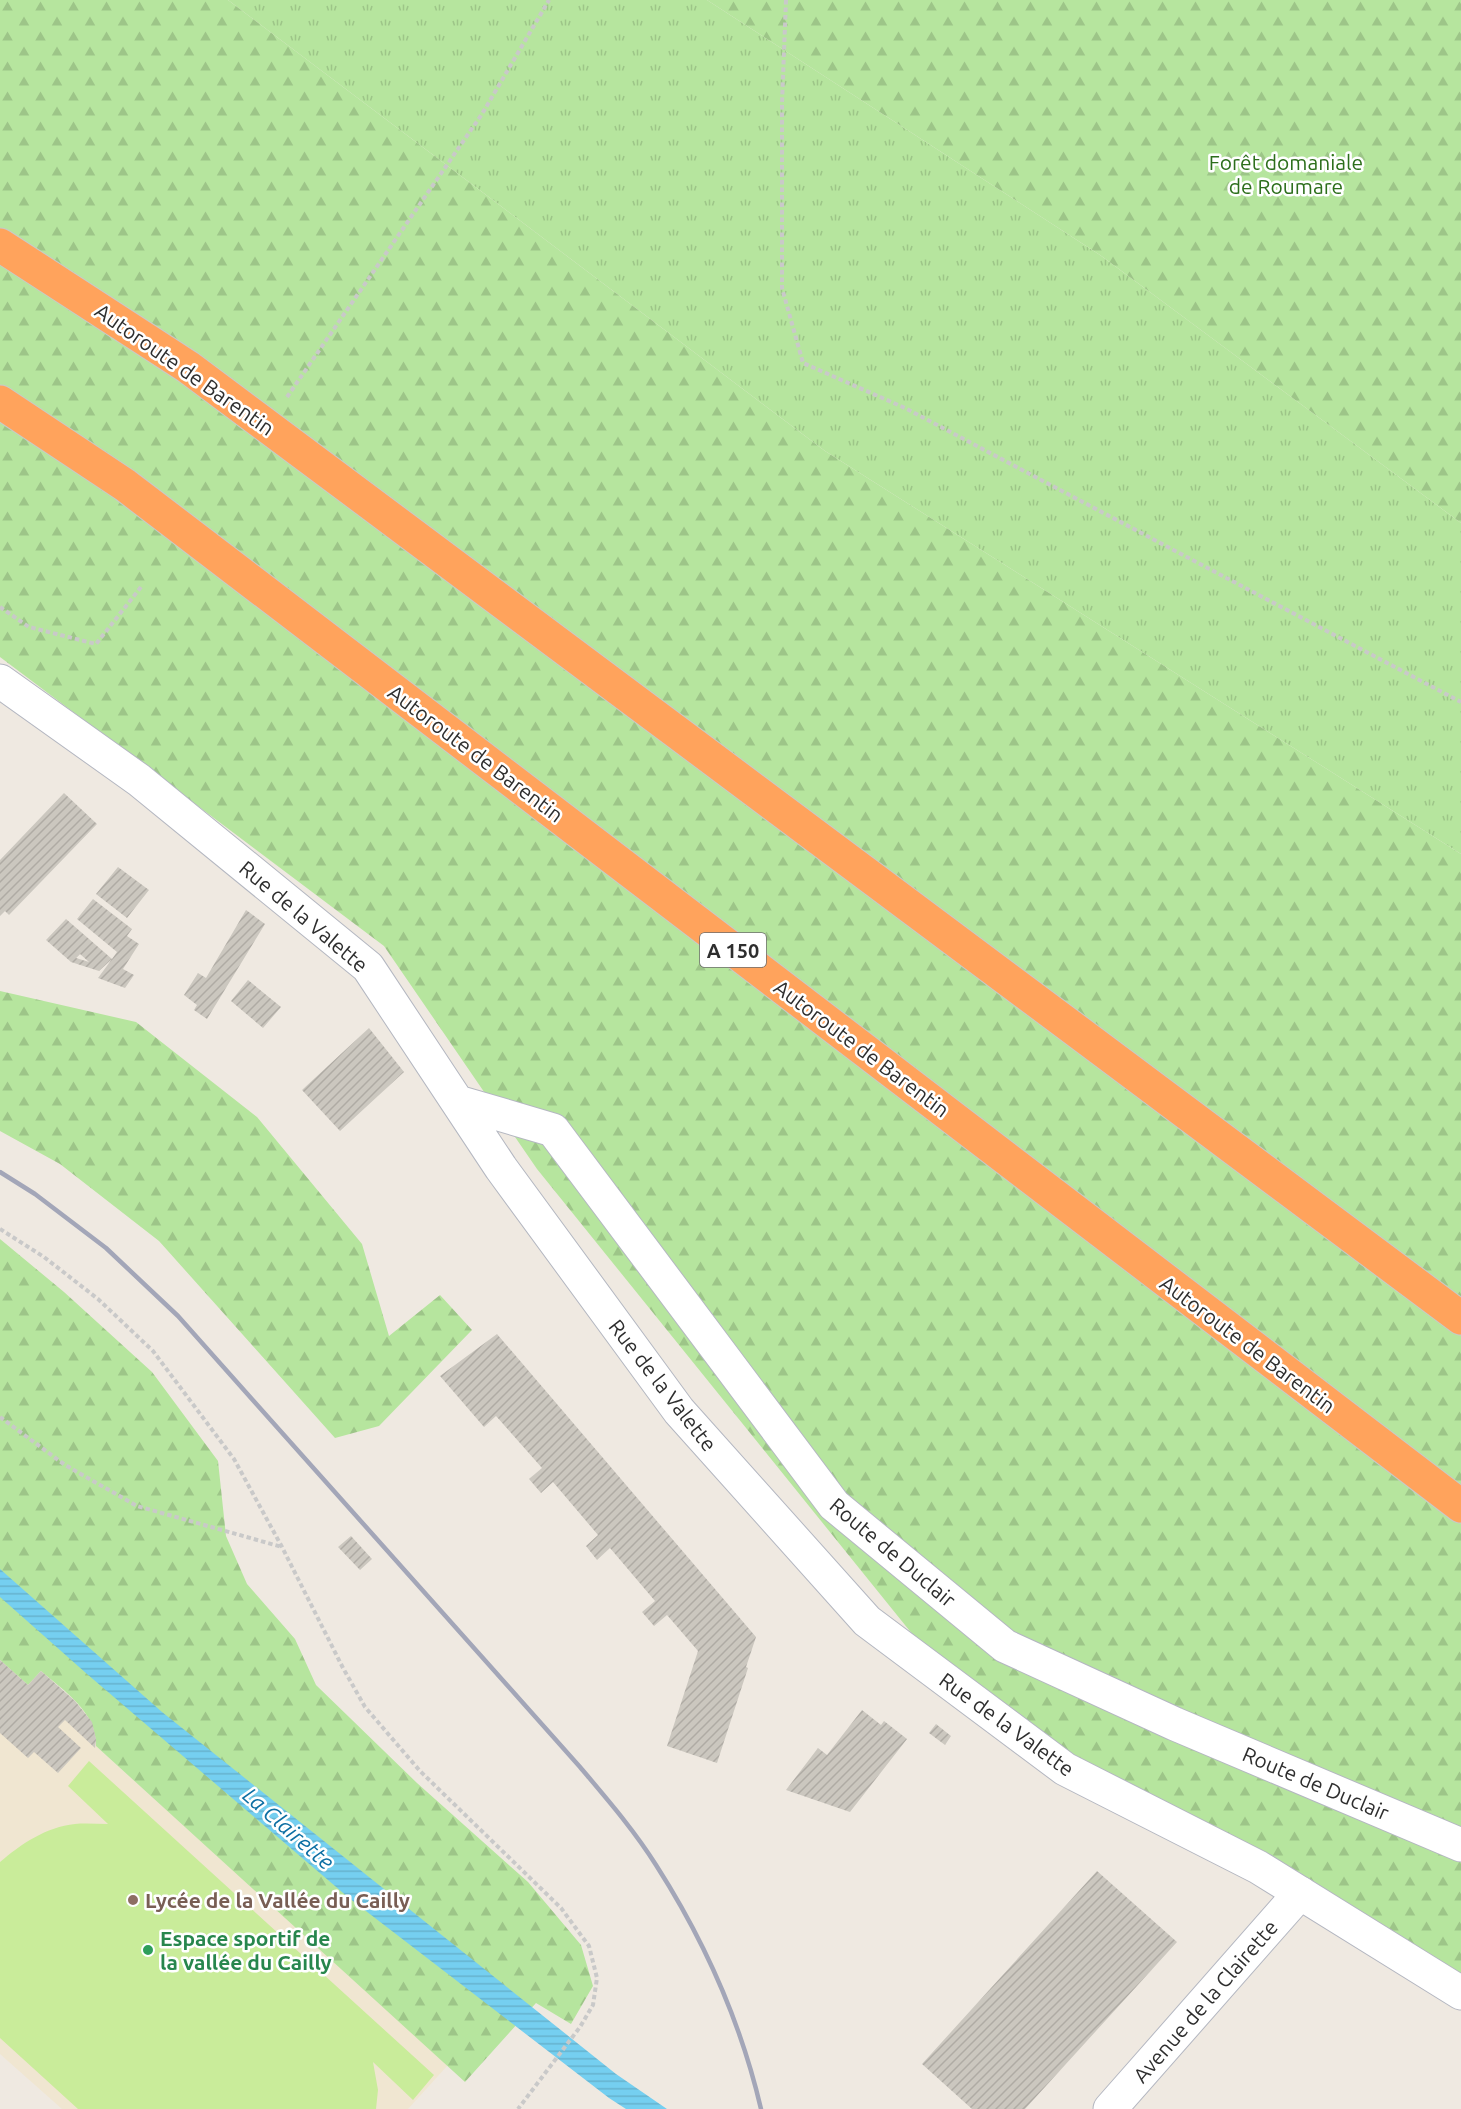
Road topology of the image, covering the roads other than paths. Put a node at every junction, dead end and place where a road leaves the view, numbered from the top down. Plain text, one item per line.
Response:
1 (0, 245) edge
2 (0, 402) edge
3 (0, 681) edge
4 (458, 1102) junction
5 (1461, 1318) edge
6 (1461, 1506) edge
7 (1461, 1845) edge
8 (1300, 1893) junction
9 (1461, 1993) edge
10 (1110, 2109) edge

1 - 5 highway, Autoroute de Barentin
2 - 6 highway, Autoroute de Barentin / A 150
3 - 4 street, Rue de la Valette
4 - 7 street, Route de Duclair
4 - 8 street, Rue de la Valette
8 - 9 street, Rue de la Valette
8 - 10 street, Avenue de la Clairette

